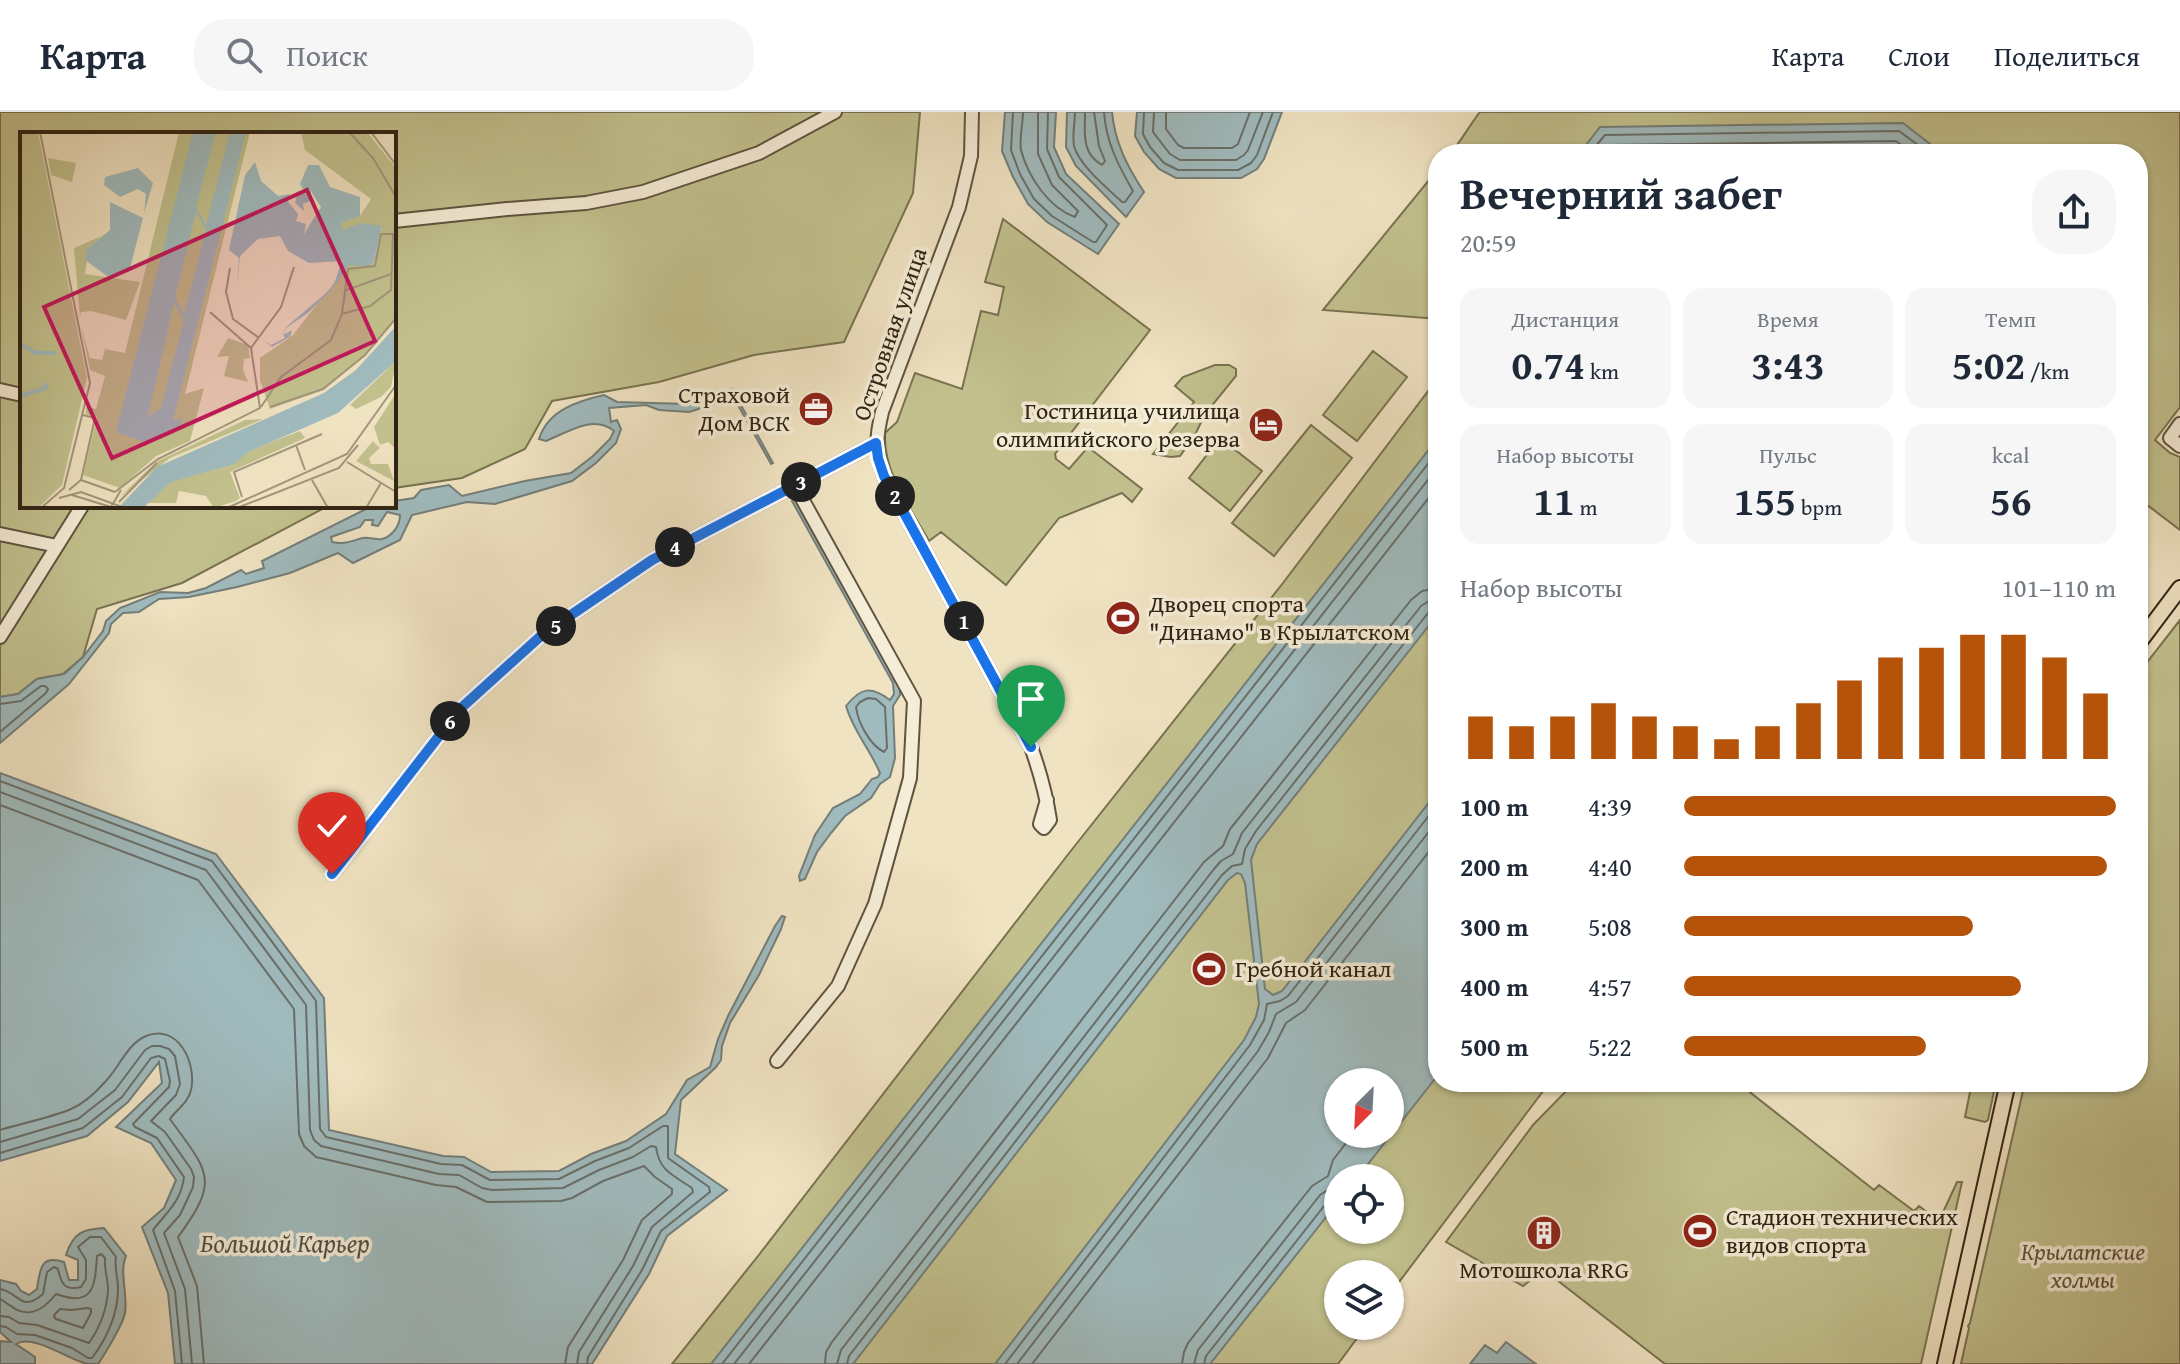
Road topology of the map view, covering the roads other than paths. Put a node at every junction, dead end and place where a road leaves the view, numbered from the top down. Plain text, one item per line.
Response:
1 (835, 112) edge
2 (972, 112) edge
3 (396, 221) edge
4 (0, 390) edge
5 (20, 395) edge
6 (2180, 424) edge
7 (876, 443) junction
8 (2180, 446) edge
9 (795, 486) junction
10 (81, 508) edge
11 (0, 534) edge
12 (57, 546) junction
13 (2180, 588) edge
14 (2148, 631) edge
15 (0, 637) edge
16 (1050, 820) dead end
17 (332, 874) dead end
18 (777, 1061) dead end
19 (2006, 1092) edge
20 (1945, 1364) edge

1 - 3 street
2 - 7 street, Островная улица
4 - 5 street
6 - 8 street
7 - 9 street
7 - 16 street, Островная улица
9 - 17 street
9 - 18 street
10 - 12 street
11 - 12 street
12 - 15 street
13 - 14 main road
19 - 20 main road

